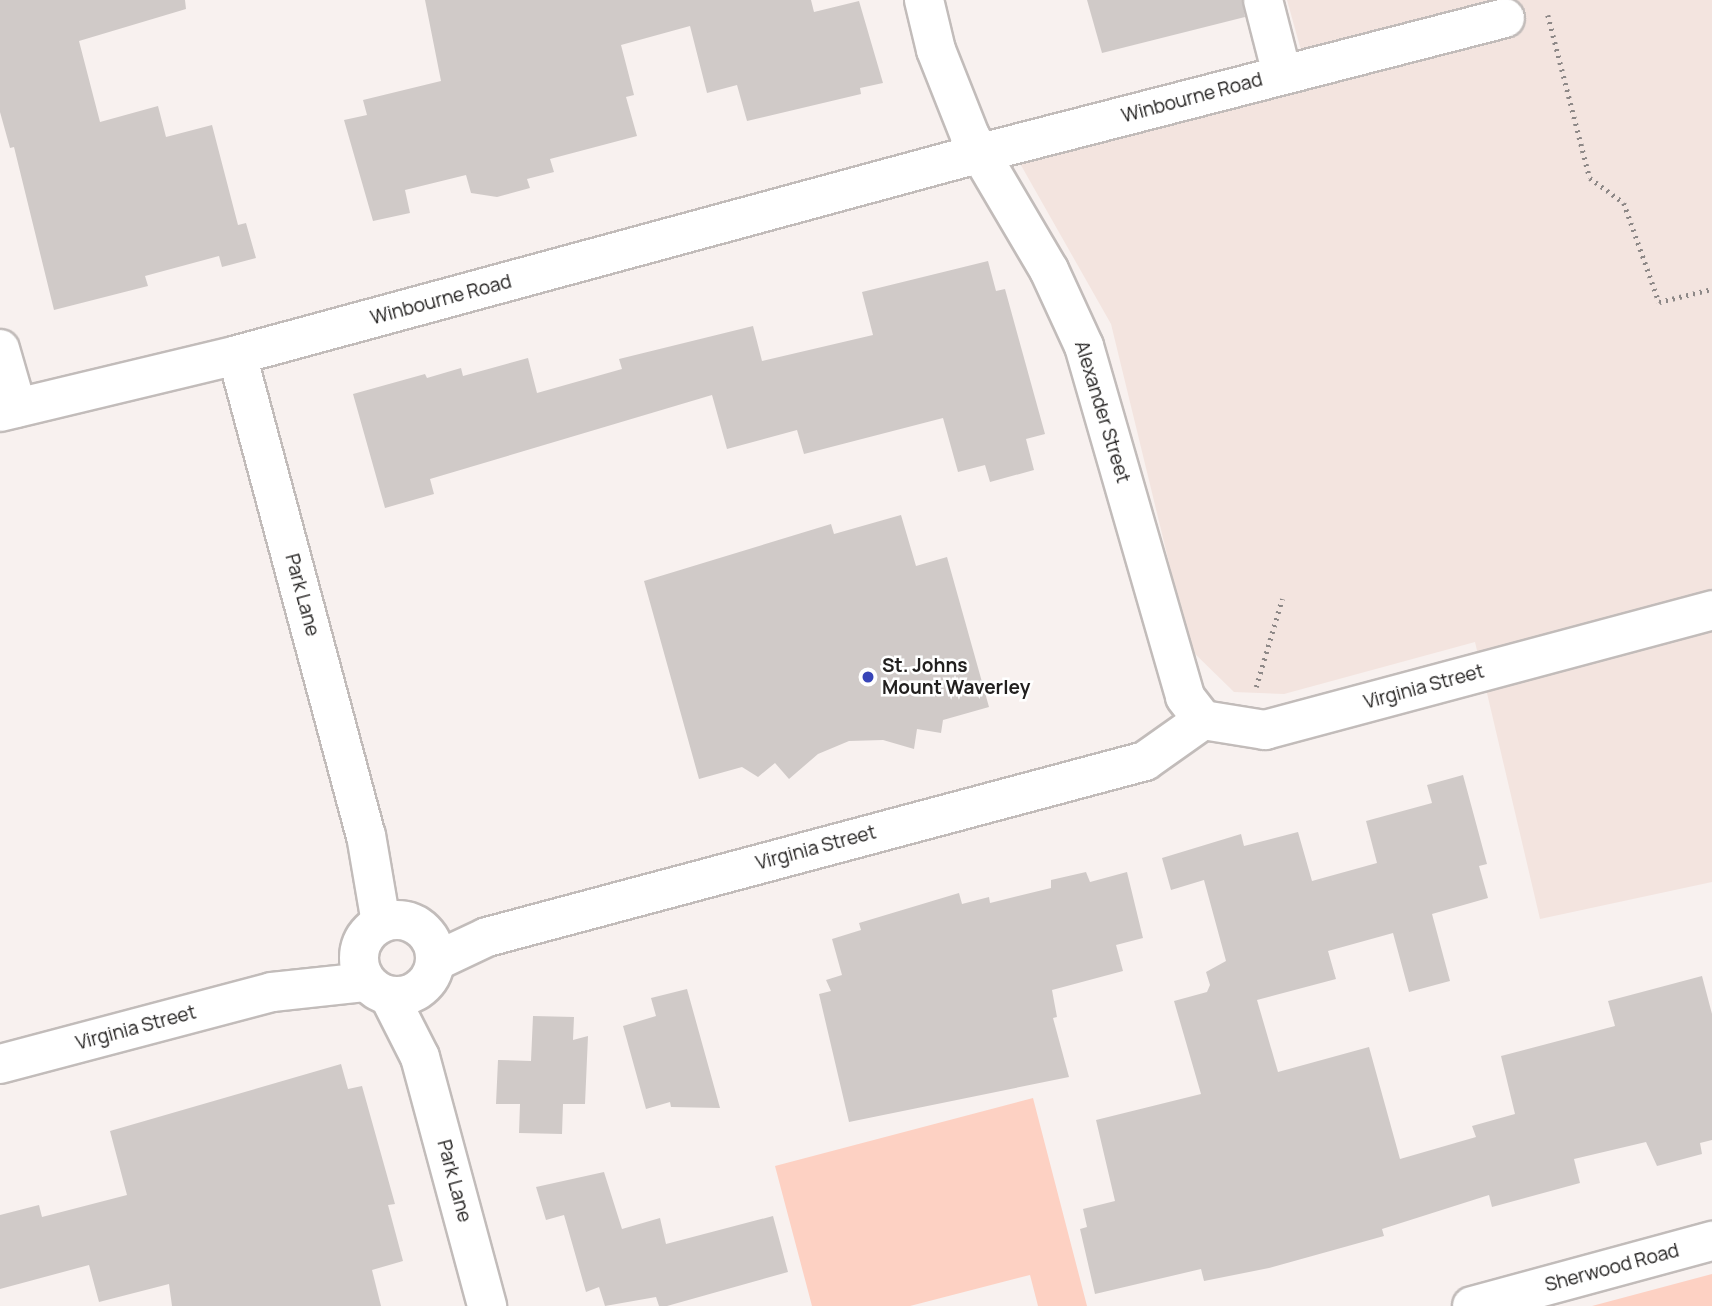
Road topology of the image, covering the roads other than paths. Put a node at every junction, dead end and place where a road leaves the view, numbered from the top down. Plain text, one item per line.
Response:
1 (924, 0) edge
2 (1263, 0) edge
3 (1505, 18) dead end
4 (1282, 74) junction
5 (974, 149) junction
6 (0, 349) edge
7 (237, 355) junction
8 (8, 410) edge
9 (1712, 610) edge
10 (1194, 708) junction
11 (398, 958) junction
12 (0, 1064) edge
13 (1712, 1241) edge
14 (487, 1306) edge
15 (1472, 1306) edge

1 - 5 street, Alexander Street
2 - 4 street
3 - 4 street, Winbourne Road
4 - 5 street, Winbourne Road
5 - 7 street, Winbourne Road
5 - 10 street, Alexander Street
6 - 8 street
7 - 8 street, Winbourne Road
7 - 11 street, Park Lane
9 - 10 street, Virginia Street
10 - 11 street, Virginia Street
11 - 12 street, Virginia Street
11 - 14 street, Park Lane
13 - 15 street, Sherwood Road

